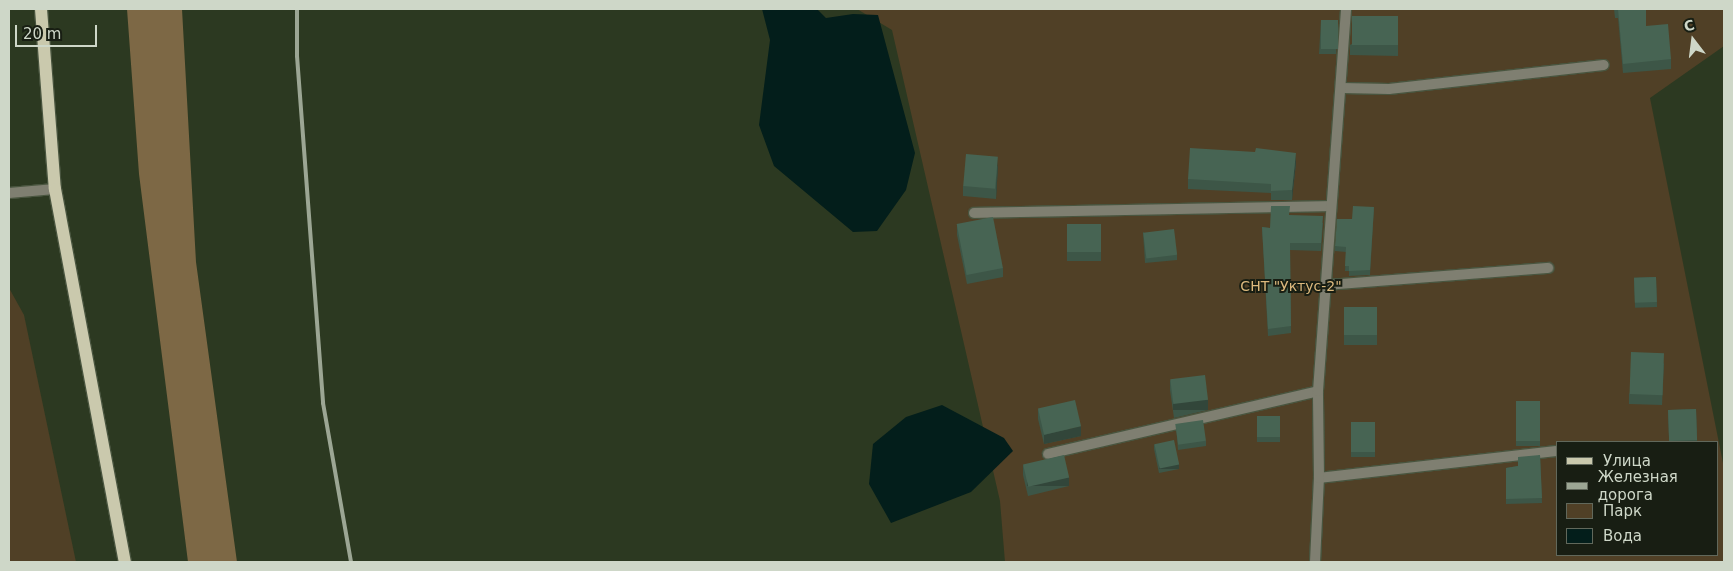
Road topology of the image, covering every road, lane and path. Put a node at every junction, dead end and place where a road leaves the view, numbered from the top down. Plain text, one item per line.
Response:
1 (41, 9) edge
2 (1346, 9) edge
3 (1604, 65) dead end
4 (1342, 88) junction
5 (56, 188) junction
6 (9, 193) edge
7 (1329, 206) junction
8 (974, 213) dead end
9 (1548, 268) dead end
10 (1327, 285) junction
11 (1318, 391) junction
12 (1555, 451) dead end
13 (1048, 454) dead end
14 (1319, 478) junction
15 (125, 562) edge
16 (1315, 562) edge

1 - 5 main road
2 - 4 street
3 - 4 street
4 - 7 street
5 - 6 street
5 - 15 main road
7 - 8 street
7 - 10 street
9 - 10 street
10 - 11 street
11 - 13 street
11 - 14 street
12 - 14 street
14 - 16 street

